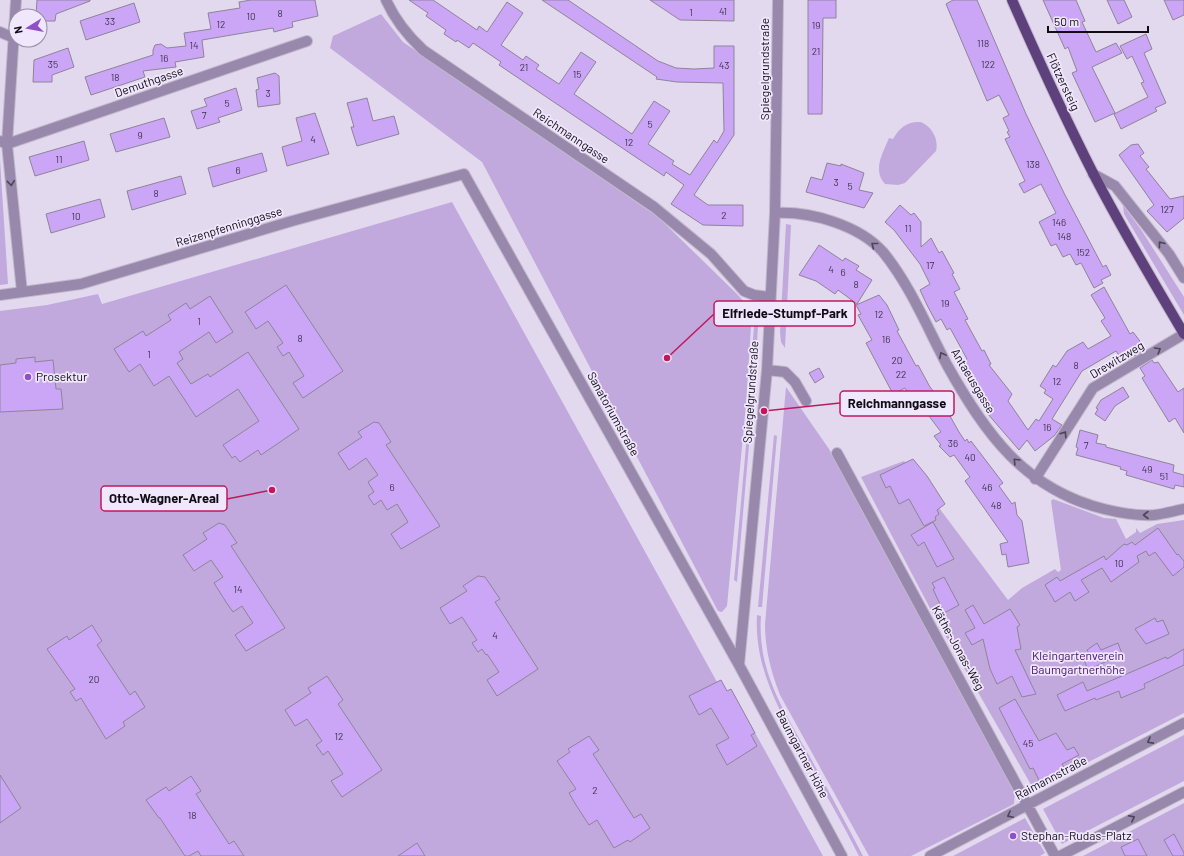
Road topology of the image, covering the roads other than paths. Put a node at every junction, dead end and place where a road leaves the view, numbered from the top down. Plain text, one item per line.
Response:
1 (386, 0) edge
2 (778, 0) edge
3 (1012, 0) edge
4 (307, 42) dead end
5 (13, 48) edge
6 (3, 142) edge
7 (464, 174) joint
8 (1093, 174) junction
9 (775, 213) junction
10 (1184, 277) edge
11 (22, 292) junction
12 (0, 295) edge
13 (770, 297) junction
14 (1184, 334) edge
15 (767, 370) junction
16 (806, 401) dead end
17 (838, 453) dead end
18 (1035, 479) junction
19 (1184, 509) edge
20 (739, 665) junction
21 (1184, 723) edge
22 (1184, 792) edge
23 (1029, 805) junction
24 (842, 856) edge
25 (930, 856) edge
26 (1055, 856) edge
27 (1060, 856) edge

1 - 13 street, Reichmanngasse
2 - 9 street, Spiegelgrundstraße
3 - 8 main road, Flötzersteig
4 - 6 street, Demuthgasse
5 - 6 street
6 -> 11 street
7 - 11 street, Reizenpfenninggasse
7 - 20 street, Sanatoriumstraße
10 -> 8 street
8 - 14 main road, Flötzersteig
9 - 13 street, Spiegelgrundstraße
18 -> 9 street, Antaeusgasse
11 - 12 street, Reizenpfenninggasse
13 - 15 street, Spiegelgrundstraße
18 -> 14 street, Drewitzweg
15 - 16 street
15 - 20 street, Spiegelgrundstraße
17 - 23 street, Käthe-Jonas-Weg
19 -> 18 street, Antaeusgasse
20 - 24 street, Baumgartner Höhe
21 -> 23 street, Raimannstraße
27 -> 22 street
23 -> 25 street, Raimannstraße
23 - 26 street, Käthe-Jonas-Weg

